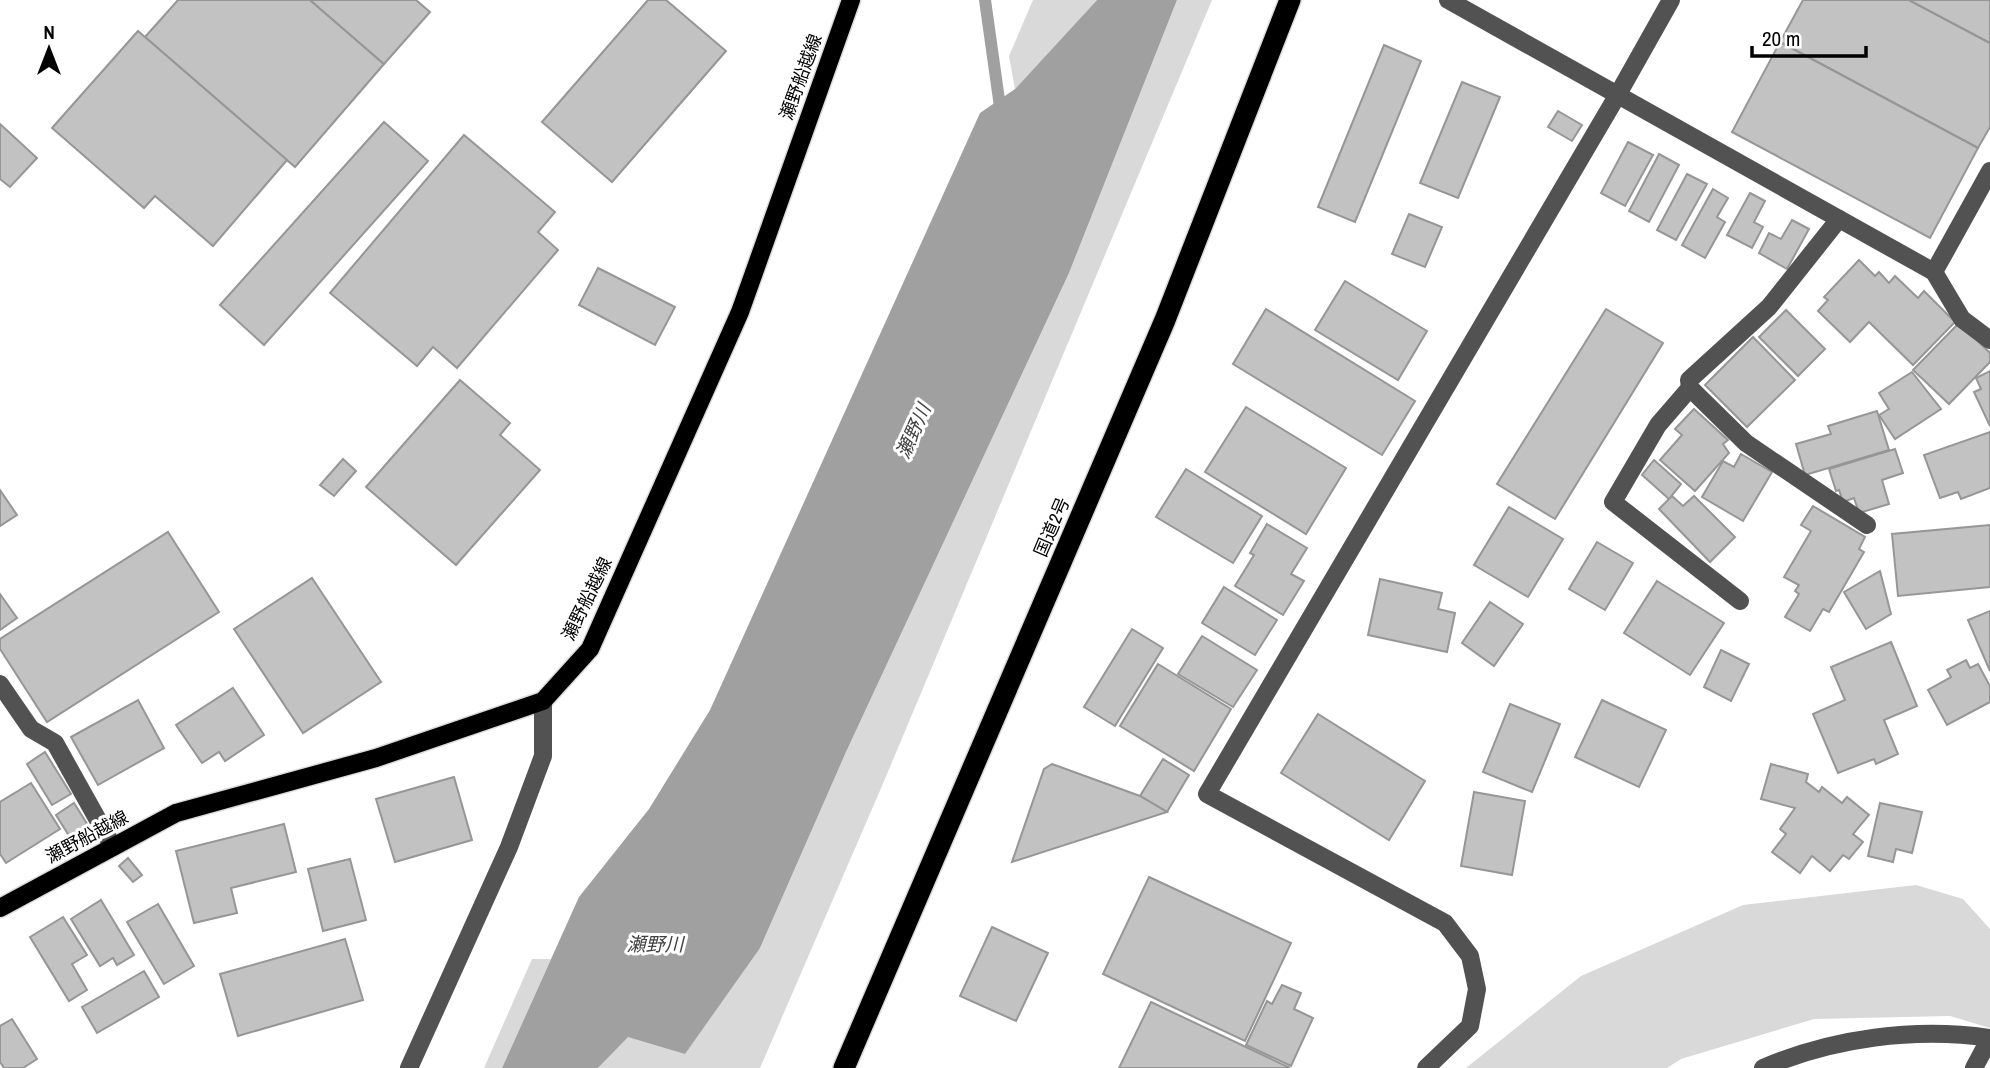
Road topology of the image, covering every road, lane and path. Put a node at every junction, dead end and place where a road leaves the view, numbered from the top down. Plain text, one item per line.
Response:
1 (851, 0) edge
2 (1290, 0) edge
3 (1448, 0) edge
4 (1671, 0) edge
5 (1617, 96) junction
6 (1990, 172) edge
7 (1839, 219) junction
8 (1934, 272) junction
9 (1990, 341) edge
10 (1690, 388) junction
11 (1867, 525) dead end
12 (1740, 601) dead end
13 (0, 684) edge
14 (543, 701) junction
15 (113, 847) junction
16 (0, 908) edge
17 (1990, 1038) edge
18 (1771, 1066) edge
19 (409, 1068) edge
20 (845, 1068) edge
21 (1426, 1068) edge
22 (1974, 1068) edge

1 - 14 main road, 瀬野船越線
2 - 20 highway, 国道2号
3 - 5 street
4 - 5 street
5 - 7 street
5 - 21 street
6 - 8 street
7 - 8 street
7 - 10 street
8 - 9 street
10 - 11 street
10 - 12 street
13 - 15 street
14 - 15 main road, 瀬野船越線
14 - 19 street
15 - 16 main road, 瀬野船越線
17 - 18 street
17 - 22 street

